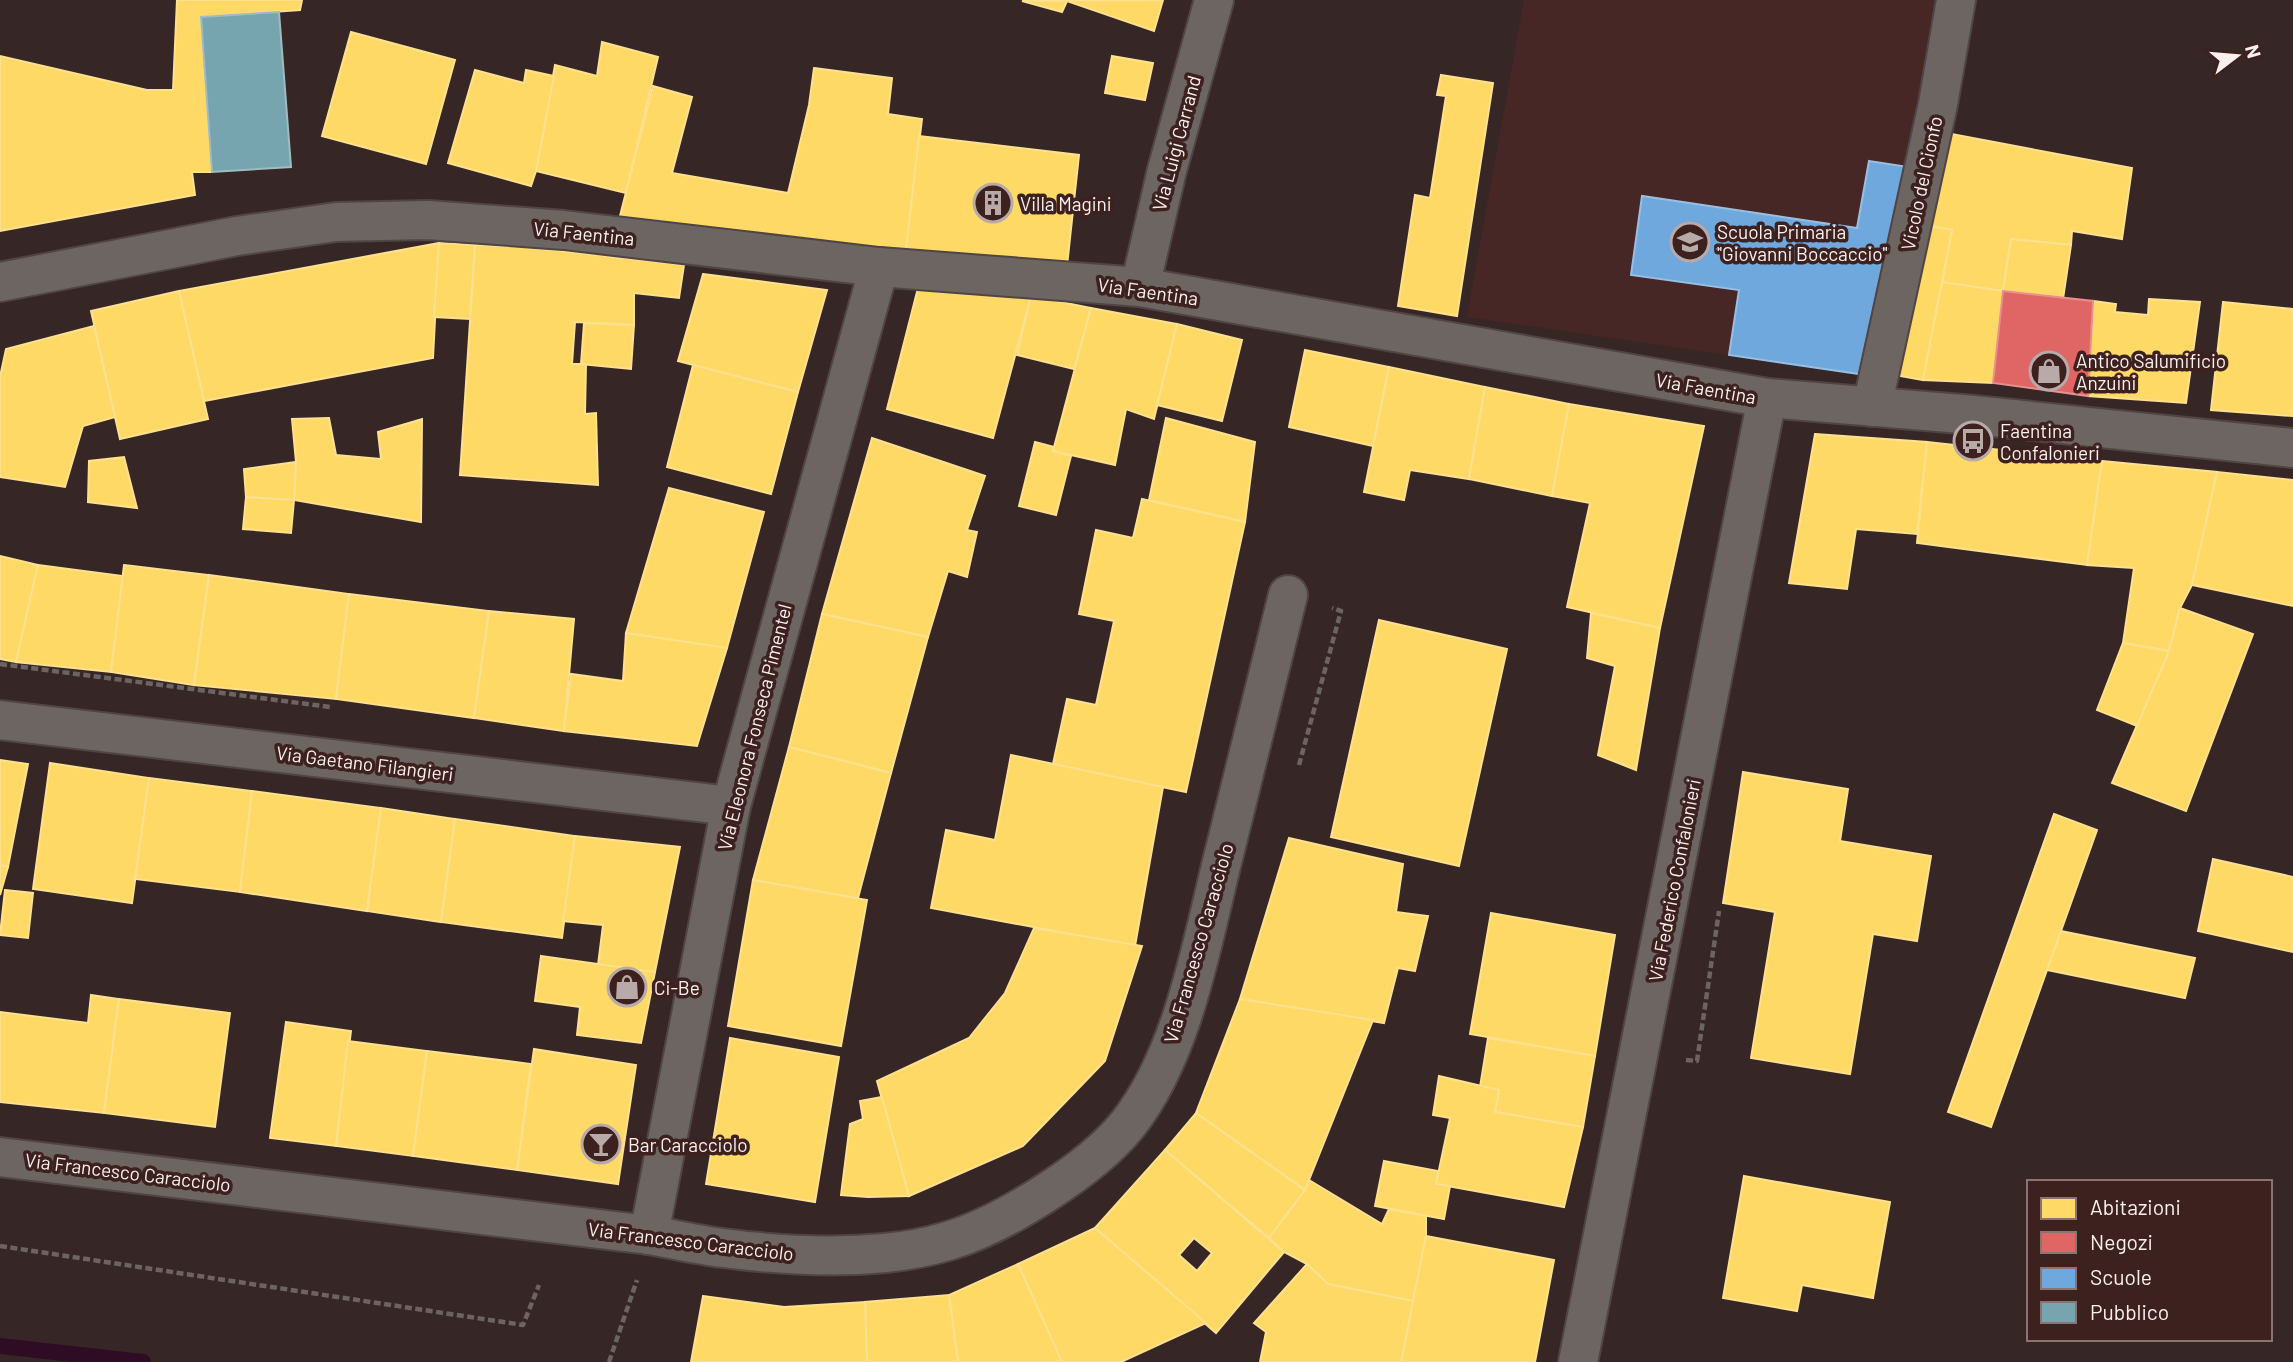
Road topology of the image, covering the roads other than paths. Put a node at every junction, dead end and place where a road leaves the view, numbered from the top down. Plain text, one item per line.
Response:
1 (1213, 0) edge
2 (1956, 0) edge
3 (878, 267) junction
4 (0, 282) edge
5 (1140, 287) junction
6 (1767, 398) junction
7 (1872, 407) junction
8 (2293, 448) edge
9 (1288, 595) road end
10 (0, 720) edge
11 (731, 806) junction
12 (0, 1157) edge
13 (649, 1236) junction
14 (1578, 1362) edge

1 - 5 street, Via Luigi Carrand
2 - 7 street, Vicolo del Cionfo
3 - 4 street, Via Faentina
3 - 5 street, Via Faentina
3 - 11 street, Via Eleonora Fonseca Pimentel
5 - 6 street, Via Faentina
6 - 7 street, Via Faentina
6 - 14 street, Via Federico Confalonieri
7 - 8 street, Via Faentina
9 - 13 street, Via Francesco Caracciolo
10 - 11 street, Via Gaetano Filangieri
11 - 13 street, Via Eleonora Fonseca Pimentel
12 - 13 street, Via Francesco Caracciolo

